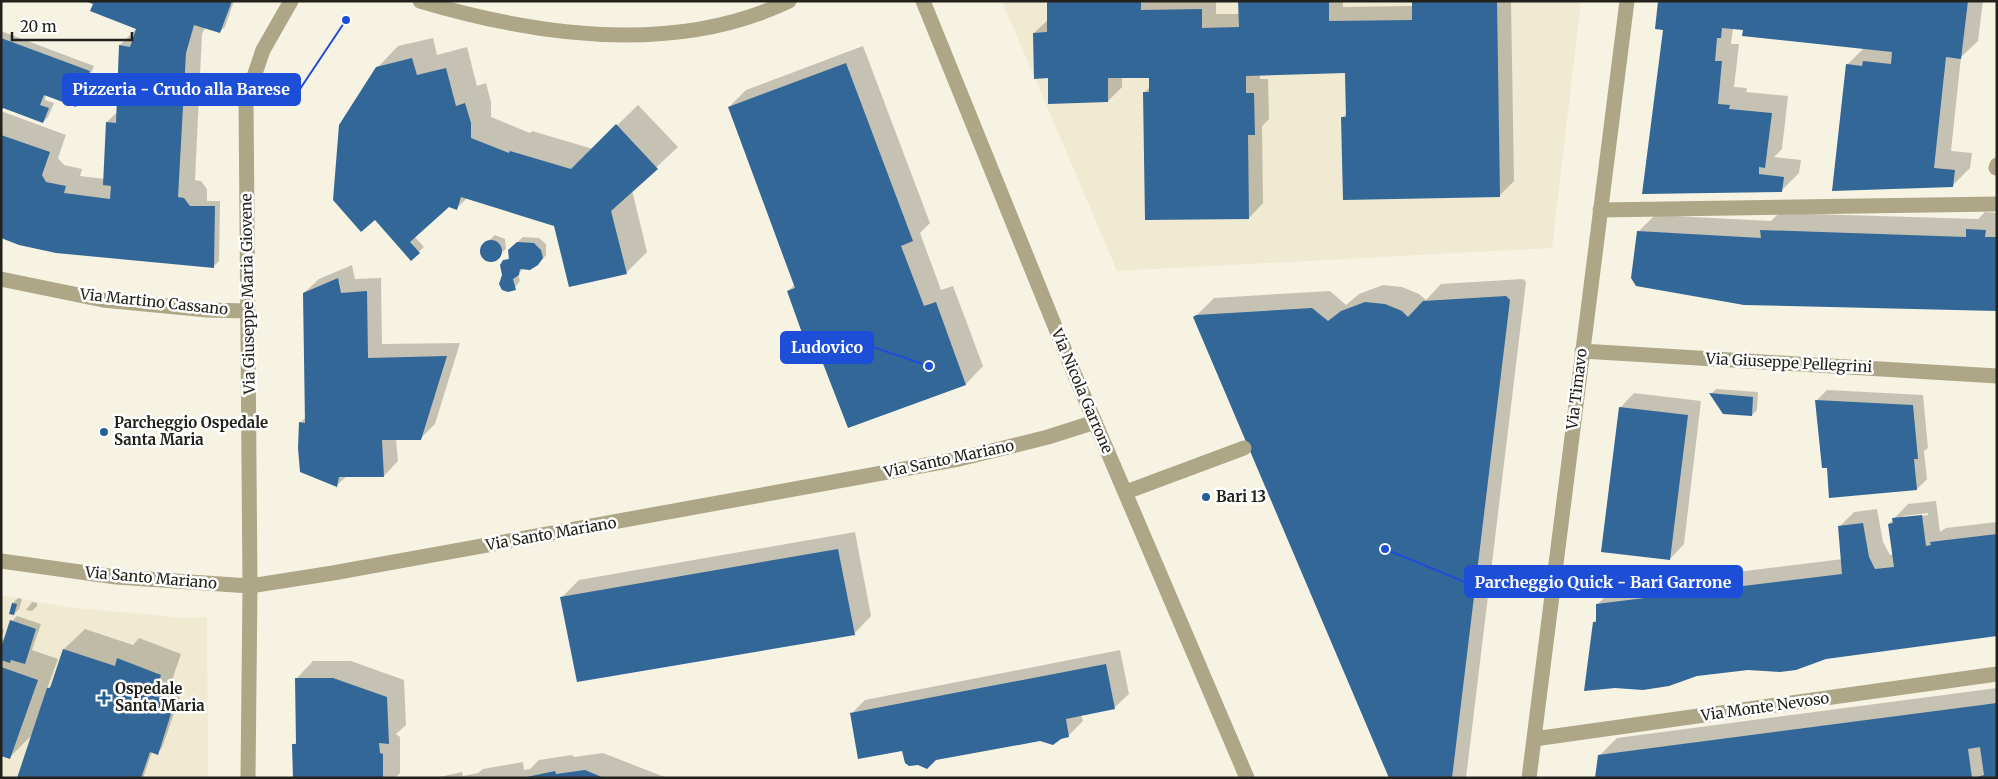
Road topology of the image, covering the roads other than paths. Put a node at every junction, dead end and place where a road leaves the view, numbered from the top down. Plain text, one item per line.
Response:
1 (292, 1) edge
2 (420, 1) edge
3 (789, 1) edge
4 (923, 1) edge
5 (1627, 1) edge
6 (1997, 204) edge
7 (1600, 210) junction
8 (1, 279) edge
9 (247, 311) junction
10 (1582, 351) junction
11 (1997, 376) edge
12 (1096, 422) junction
13 (1244, 448) dead end
14 (1126, 492) junction
15 (1, 561) edge
16 (250, 586) junction
17 (1997, 674) edge
18 (1534, 739) junction
19 (248, 778) edge
20 (1247, 778) edge
21 (1529, 778) edge

1 - 9 street, Via Giuseppe Maria Giovene
2 - 3 street
4 - 12 street, Via Nicola Garrone
5 - 7 street, Via Timavo
6 - 7 street
7 - 10 street, Via Timavo
8 - 9 street, Via Martino Cassano
9 - 16 street, Via Giuseppe Maria Giovene
10 - 11 street, Via Giuseppe Pellegrini
10 - 18 street, Via Timavo
12 - 14 street, Via Nicola Garrone
12 - 16 street, Via Santo Mariano
13 - 14 street
14 - 20 street, Via Nicola Garrone
15 - 16 street, Via Santo Mariano
16 - 19 street, Via Giuseppe Maria Giovene
17 - 18 street, Via Monte Nevoso
18 - 21 street, Via Timavo

